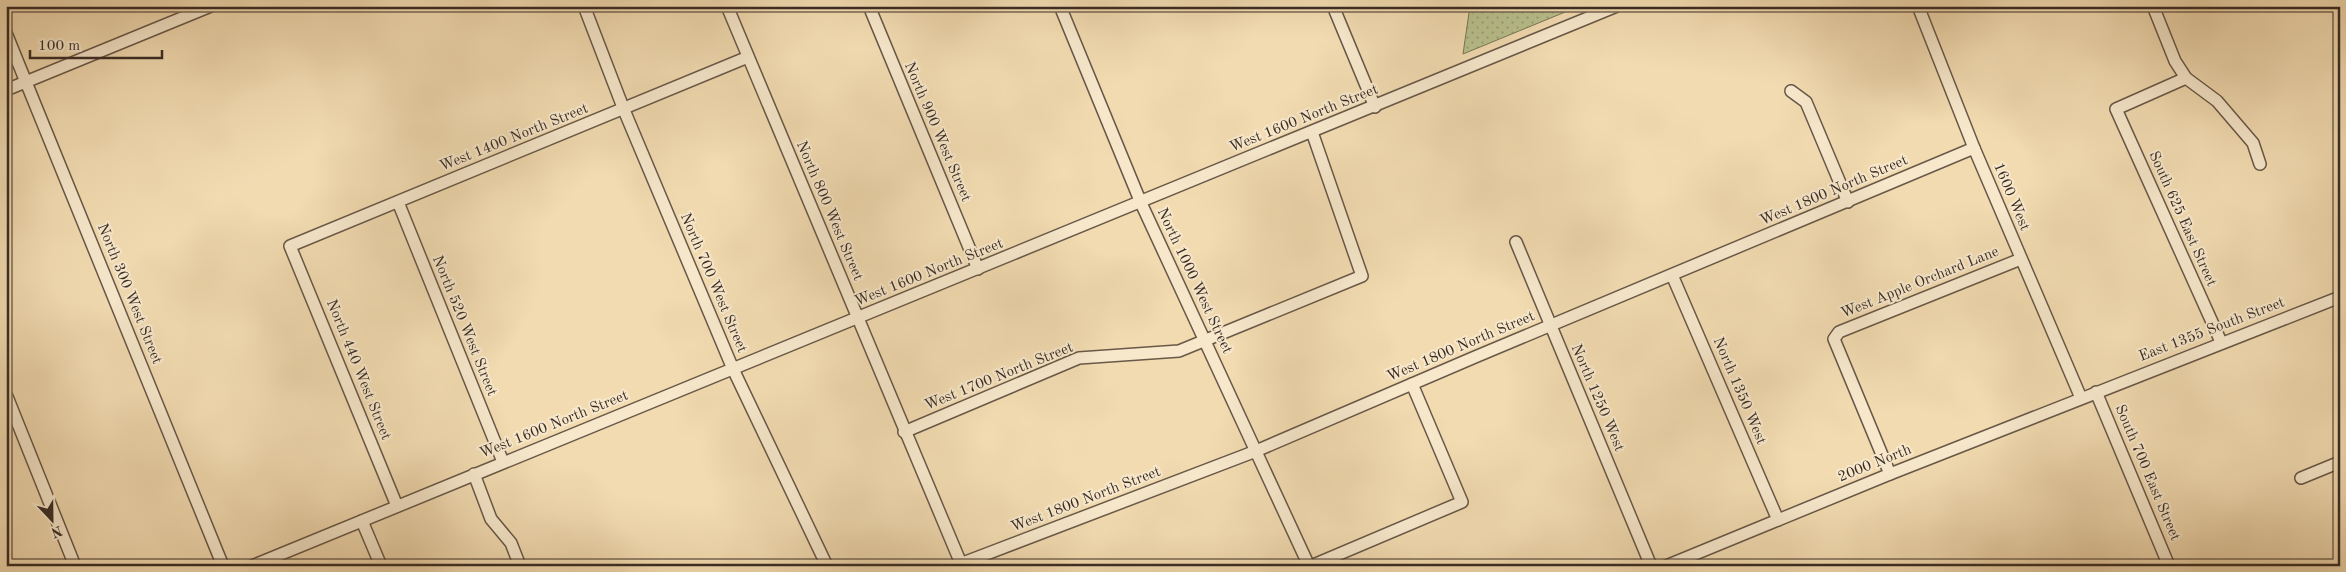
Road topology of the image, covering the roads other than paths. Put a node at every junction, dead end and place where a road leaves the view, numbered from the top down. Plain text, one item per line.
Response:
1 (210, 6) edge
2 (584, 6) edge
3 (727, 6) edge
4 (869, 6) edge
5 (1060, 6) edge
6 (1333, 6) edge
7 (1617, 6) edge
8 (1918, 6) edge
9 (2153, 6) edge
10 (6, 33) edge
11 (748, 57) junction
12 (2186, 78) junction
13 (26, 82) junction
14 (6, 90) edge
15 (1792, 91) dead end
16 (1374, 107) junction
17 (624, 110) junction
18 (1312, 132) junction
19 (1974, 148) junction
20 (2260, 164) dead end
21 (398, 202) junction
22 (1141, 202) junction
23 (1848, 202) junction
24 (1516, 242) dead end
25 (290, 246) joint
26 (2021, 259) junction
27 (978, 269) junction
28 (1672, 275) junction
29 (2340, 296) edge
30 (858, 319) junction
31 (1551, 326) junction
32 (1205, 341) junction
33 (2221, 342) junction
34 (733, 369) junction
35 (1412, 384) junction
36 (2096, 392) junction
37 (6, 394) edge
38 (2081, 398) junction
39 (904, 432) junction
40 (1256, 451) junction
41 (503, 462) junction
42 (2340, 462) edge
43 (474, 474) junction
44 (1890, 474) junction
45 (2301, 478) dead end
46 (397, 506) junction
47 (1778, 520) junction
48 (362, 521) junction
49 (959, 565) edge
50 (75, 566) edge
51 (223, 566) edge
52 (252, 566) edge
53 (381, 566) edge
54 (520, 566) edge
55 (828, 566) edge
56 (1310, 566) edge
57 (1651, 566) edge
58 (1666, 566) edge
59 (2169, 566) edge

1 - 13 street
2 - 17 street, North 700 West Street
3 - 11 street, North 800 West Street
4 - 27 street, North 900 West Street
5 - 22 street, North 1000 West Street
6 - 16 street
7 - 16 street, West 1600 North Street
8 - 19 street, 1600 West
9 - 12 street
10 - 13 street, North 300 West Street
11 - 17 street, West 1400 North Street
11 - 30 street, North 800 West Street
12 - 20 street
12 - 33 street, South 625 East Street
13 - 14 street
13 - 51 street, North 300 West Street
15 - 23 street
16 - 18 street, West 1600 North Street
17 - 21 street, West 1400 North Street
17 - 34 street, North 700 West Street
18 - 22 street, West 1600 North Street
18 - 32 street, West 1700 North Street
19 - 23 street, West 1800 North Street
19 - 26 street, 1600 West
21 - 25 street, West 1400 North Street
21 - 41 street, North 520 West Street
22 - 27 street, West 1600 North Street
22 - 32 street, North 1000 West Street
23 - 28 street, West 1800 North Street
24 - 31 street, North 1250 West
25 - 46 street, North 440 West Street
26 - 38 street, 1600 West
26 - 44 street, West Apple Orchard Lane
27 - 30 street, West 1600 North Street
28 - 31 street, West 1800 North Street
28 - 47 street, North 1350 West
29 - 33 street, East 1355 South Street
30 - 34 street, West 1600 North Street
30 - 39 street, North 800 West Street
31 - 35 street, West 1800 North Street
31 - 57 street, North 1250 West
32 - 39 street, West 1700 North Street
32 - 40 street, North 1000 West Street
33 - 36 street, East 1355 South Street
34 - 41 street, West 1600 North Street
34 - 55 street, North 700 West Street
35 - 40 street, West 1800 North Street
35 - 56 street
36 - 38 street, 2000 North
36 - 59 street, South 700 East Street
37 - 50 street
38 - 44 street, 2000 North
39 - 49 street, North 800 West Street
40 - 49 street, West 1800 North Street
40 - 56 street, North 1000 West Street
41 - 43 street, West 1600 North Street
42 - 45 street
43 - 46 street, West 1600 North Street
43 - 54 street
44 - 47 street, 2000 North
46 - 48 street, West 1600 North Street
47 - 58 street, 2000 North
48 - 52 street, West 1600 North Street
48 - 53 street

